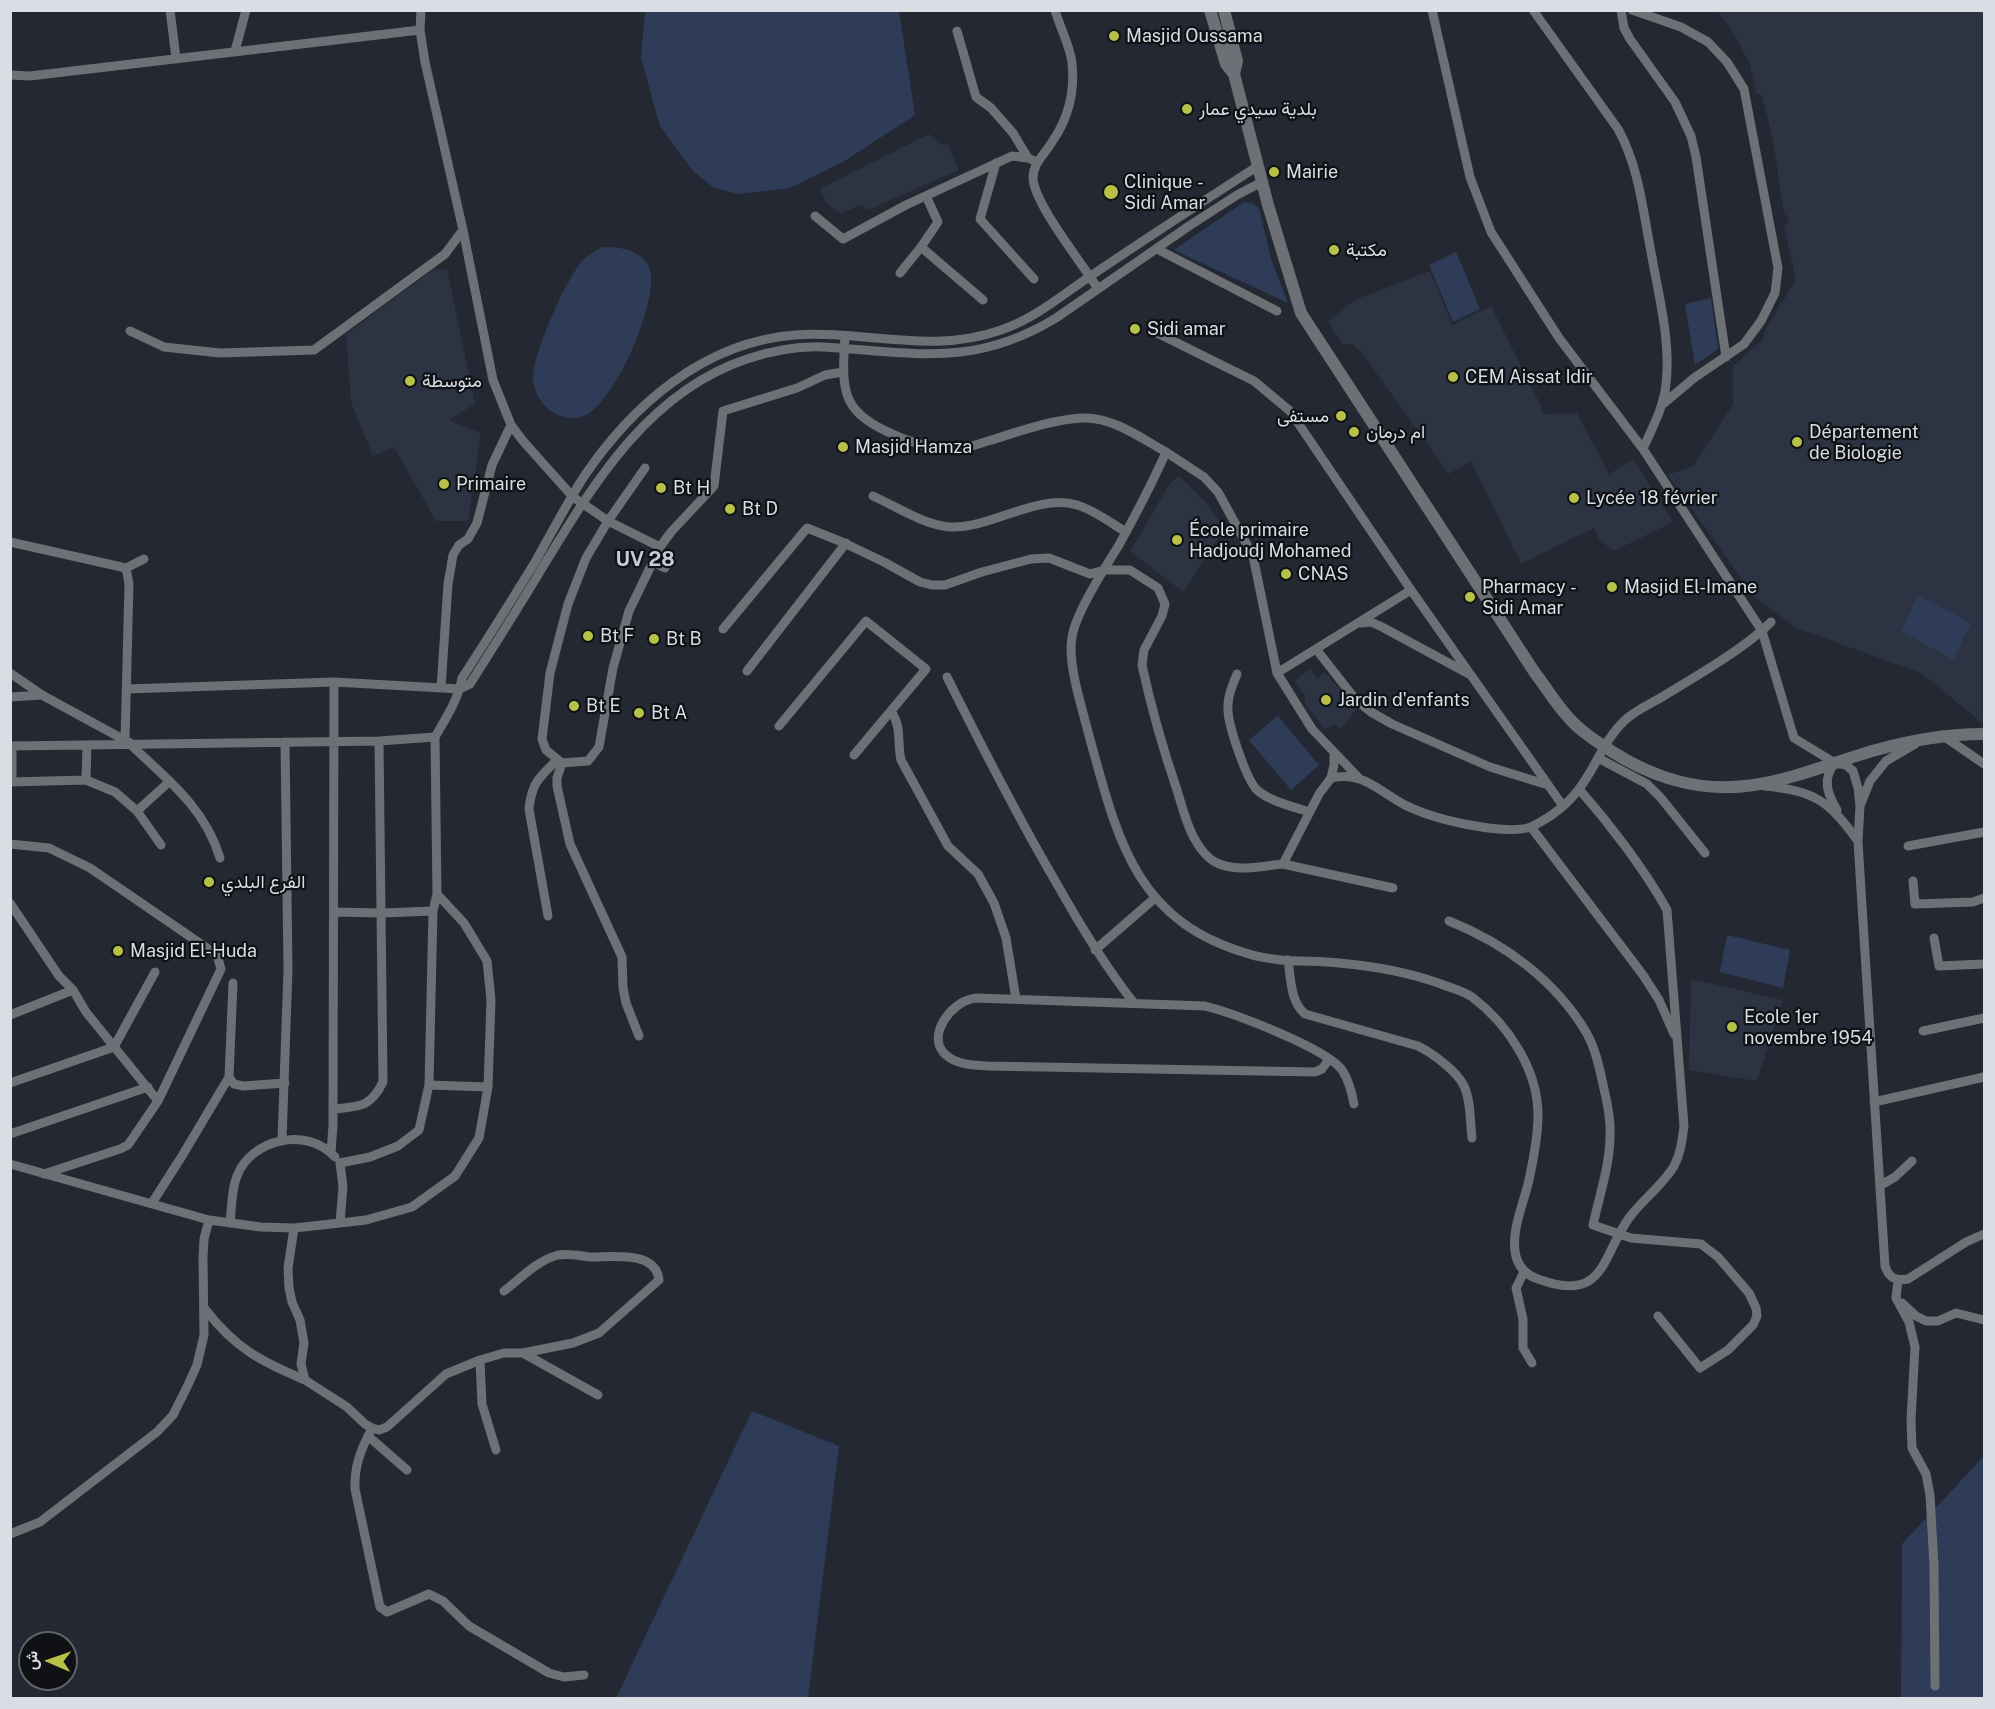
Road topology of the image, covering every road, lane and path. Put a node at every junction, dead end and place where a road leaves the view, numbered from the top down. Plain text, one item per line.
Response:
1 (170, 10) edge
2 (246, 10) edge
3 (421, 10) edge
4 (1055, 10) edge
5 (1210, 10) edge
6 (1224, 10) edge
7 (1432, 10) edge
8 (1533, 10) edge
9 (1621, 10) edge
10 (1632, 10) edge
11 (420, 30) junction
12 (957, 31) dead end
13 (236, 51) junction
14 (176, 58) junction
15 (1234, 74) junction
16 (10, 75) edge
17 (1033, 160) junction
18 (996, 163) junction
19 (1258, 166) junction
20 (1262, 182) junction
21 (926, 196) junction
22 (815, 216) dead end
23 (463, 230) junction
24 (921, 247) junction
25 (1157, 249) junction
26 (900, 273) dead end
27 (1090, 276) junction
28 (1034, 279) dead end
29 (1098, 289) junction
30 (983, 300) dead end
31 (1277, 310) dead end
32 (130, 331) dead end
33 (1153, 331) dead end
34 (845, 337) junction
35 (844, 349) junction
36 (1726, 357) junction
37 (843, 372) junction
38 (1663, 404) junction
39 (511, 425) junction
40 (1643, 449) junction
41 (1166, 452) junction
42 (645, 468) dead end
43 (873, 496) dead end
44 (573, 497) junction
45 (702, 498) junction
46 (581, 504) junction
47 (710, 505) dead end
48 (608, 521) junction
49 (1126, 532) junction
50 (10, 542) edge
51 (846, 543) junction
52 (660, 547) junction
53 (144, 559) dead end
54 (653, 562) junction
55 (126, 568) junction
56 (665, 568) dead end
57 (1104, 570) junction
58 (1411, 590) junction
59 (1771, 622) dead end
60 (1358, 623) junction
61 (723, 629) dead end
62 (1762, 631) junction
63 (559, 638) junction
64 (621, 638) junction
65 (569, 640) dead end
66 (632, 641) dead end
67 (1316, 649) junction
68 (747, 671) dead end
69 (10, 673) edge
70 (1277, 673) junction
71 (1237, 674) dead end
72 (1472, 676) junction
73 (947, 677) dead end
74 (334, 682) junction
75 (441, 688) junction
76 (127, 689) junction
77 (460, 689) junction
78 (42, 695) junction
79 (10, 697) edge
80 (891, 711) junction
81 (604, 717) junction
82 (615, 718) dead end
83 (779, 726) dead end
84 (1984, 734) edge
85 (1937, 736) junction
86 (435, 737) junction
87 (380, 741) junction
88 (285, 742) junction
89 (333, 742) junction
90 (130, 744) junction
91 (87, 745) junction
92 (11, 746) edge
93 (1603, 746) junction
94 (1334, 753) junction
95 (854, 755) dead end
96 (1598, 758) junction
97 (560, 761) junction
98 (1835, 763) junction
99 (1984, 764) edge
100 (1331, 778) junction
101 (1360, 778) junction
102 (86, 780) junction
103 (170, 781) junction
104 (11, 782) edge
105 (1548, 785) junction
106 (1755, 785) junction
107 (1579, 789) junction
108 (1563, 806) junction
109 (1860, 806) junction
110 (137, 811) junction
111 (1309, 812) junction
112 (1841, 818) junction
113 (1531, 827) junction
114 (1984, 832) edge
115 (1858, 841) junction
116 (10, 844) edge
117 (161, 845) dead end
118 (1908, 846) dead end
119 (1705, 853) dead end
120 (220, 858) dead end
121 (1283, 864) junction
122 (1913, 881) dead end
123 (1393, 888) dead end
124 (437, 894) junction
125 (1155, 898) junction
126 (1984, 898) edge
127 (10, 903) edge
128 (433, 911) junction
129 (335, 912) junction
130 (382, 913) junction
131 (548, 916) dead end
132 (1449, 921) dead end
133 (1934, 939) dead end
134 (1095, 950) junction
135 (1288, 960) junction
136 (1984, 964) edge
137 (155, 972) dead end
138 (233, 983) dead end
139 (73, 990) junction
140 (1016, 999) junction
141 (1134, 1003) junction
142 (10, 1015) edge
143 (1984, 1018) edge
144 (1923, 1031) dead end
145 (639, 1036) dead end
146 (1678, 1044) junction
147 (114, 1047) junction
148 (1329, 1059) junction
149 (229, 1077) junction
150 (1984, 1077) edge
151 (10, 1083) edge
152 (285, 1083) junction
153 (429, 1085) junction
154 (148, 1087) junction
155 (488, 1087) junction
156 (158, 1101) junction
157 (1875, 1102) junction
158 (1354, 1104) dead end
159 (334, 1109) junction
160 (10, 1134) edge
161 (1472, 1138) dead end
162 (282, 1140) junction
163 (331, 1153) junction
164 (1912, 1161) dead end
165 (340, 1163) junction
166 (10, 1164) edge
167 (44, 1174) junction
168 (1881, 1185) junction
169 (152, 1203) junction
170 (209, 1220) junction
171 (230, 1223) junction
172 (340, 1223) junction
173 (294, 1228) junction
174 (1984, 1234) edge
175 (1619, 1235) junction
176 (1524, 1272) junction
177 (1898, 1281) junction
178 (504, 1291) dead end
179 (1896, 1298) junction
180 (205, 1309) junction
181 (1658, 1316) dead end
182 (1984, 1320) edge
183 (523, 1353) junction
184 (480, 1360) junction
185 (1532, 1363) dead end
186 (305, 1380) junction
187 (598, 1395) dead end
188 (370, 1432) junction
189 (496, 1450) dead end
190 (407, 1470) dead end
191 (10, 1534) edge
192 (584, 1675) dead end
193 (1935, 1686) dead end

1 - 14 street
2 - 13 street
3 - 11 street
4 - 17 street
5 - 15 street
6 - 15 street
7 - 40 street
8 - 38 street
9 - 36 street
10 - 36 street
11 - 13 street
11 - 23 street
12 - 17 street
13 - 14 street
14 - 16 street
15 - 19 street
17 - 18 street
17 - 27 street
18 - 21 street
18 - 28 street
19 - 20 street
19 - 27 street
20 - 25 street
20 - 93 street
21 - 22 street
21 - 24 street
23 - 32 street
23 - 39 street
24 - 26 street
24 - 30 street
25 - 29 street
25 - 31 street
27 - 29 street
27 - 34 street
29 - 35 street
33 - 58 street
34 - 35 street
34 - 44 street
35 - 37 street
35 - 46 street
36 - 38 street
37 - 41 street
37 - 45 street
38 - 40 street
39 - 44 street
39 - 75 street
40 - 62 street
41 - 49 street
41 - 70 street
42 - 48 street
43 - 49 street
44 - 46 street
44 - 77 street
45 - 47 street
45 - 52 street
46 - 48 street
46 - 77 street
48 - 52 street
48 - 63 street
49 - 57 street
50 - 55 street
51 - 57 street
51 - 61 street
51 - 68 street
52 - 54 street
53 - 55 street
54 - 56 street
54 - 64 street
55 - 76 street
57 - 121 street
57 - 125 street
58 - 60 street
58 - 72 street
59 - 62 street
60 - 67 street
60 - 72 street
62 - 93 street
62 - 98 street
63 - 65 street
63 - 97 street
64 - 66 street
64 - 81 street
67 - 70 street
67 - 105 street
69 - 78 street
70 - 94 street
71 - 111 street
72 - 105 street
73 - 134 street
74 - 75 street
74 - 76 street
74 - 89 street
75 - 77 street
76 - 90 street
77 - 86 street
78 - 79 street
78 - 90 street
80 - 83 street
80 - 95 street
80 - 140 street
81 - 82 street
81 - 97 street
84 - 85 street
85 - 98 street
85 - 99 street
85 - 109 street
86 - 87 street
86 - 124 street
87 - 89 street
87 - 130 street
88 - 89 street
88 - 90 street
88 - 152 street
89 - 129 street
90 - 91 street
90 - 103 street
91 - 92 street
91 - 102 street
92 - 104 street
93 - 96 street
93 - 106 street
94 - 100 street
94 - 101 street
96 - 107 street
96 - 119 street
97 - 131 street
97 - 145 street
98 - 106 street
98 - 109 street
98 - 112 street
100 - 101 street
100 - 111 street
101 - 113 street
102 - 104 street
102 - 110 street
103 - 110 street
103 - 120 street
105 - 108 street
106 - 112 street
107 - 108 street
107 - 146 street
108 - 113 street
109 - 115 street
110 - 117 street
111 - 121 street
112 - 115 street
113 - 146 street
114 - 118 street
115 - 157 street
116 - 156 street
121 - 123 street
122 - 126 street
124 - 128 street
124 - 155 street
125 - 134 street
125 - 135 street
127 - 139 street
128 - 130 street
128 - 153 street
129 - 130 street
129 - 159 street
130 - 159 street
132 - 175 street
133 - 136 street
134 - 141 street
135 - 161 street
135 - 176 street
137 - 147 street
138 - 149 street
139 - 142 street
139 - 147 street
140 - 141 street
140 - 148 street
141 - 148 street
143 - 144 street
146 - 175 street
147 - 151 street
147 - 154 street
148 - 158 street
149 - 152 street
149 - 169 street
150 - 157 street
152 - 162 street
153 - 155 street
153 - 165 street
154 - 156 street
154 - 160 street
155 - 172 street
156 - 167 street
157 - 168 street
159 - 163 street
162 - 163 street
162 - 171 street
163 - 165 street
164 - 168 street
165 - 172 street
166 - 167 street
167 - 169 street
168 - 177 street
169 - 170 street
170 - 171 street
170 - 180 street
171 - 173 street
172 - 173 street
173 - 186 street
174 - 177 street
175 - 176 street
175 - 181 street
176 - 185 street
177 - 179 street
178 - 183 street
179 - 182 street
179 - 193 street
180 - 186 street
180 - 191 street
183 - 184 street
183 - 187 street
184 - 188 street
184 - 189 street
186 - 188 street
188 - 190 street
188 - 192 street

